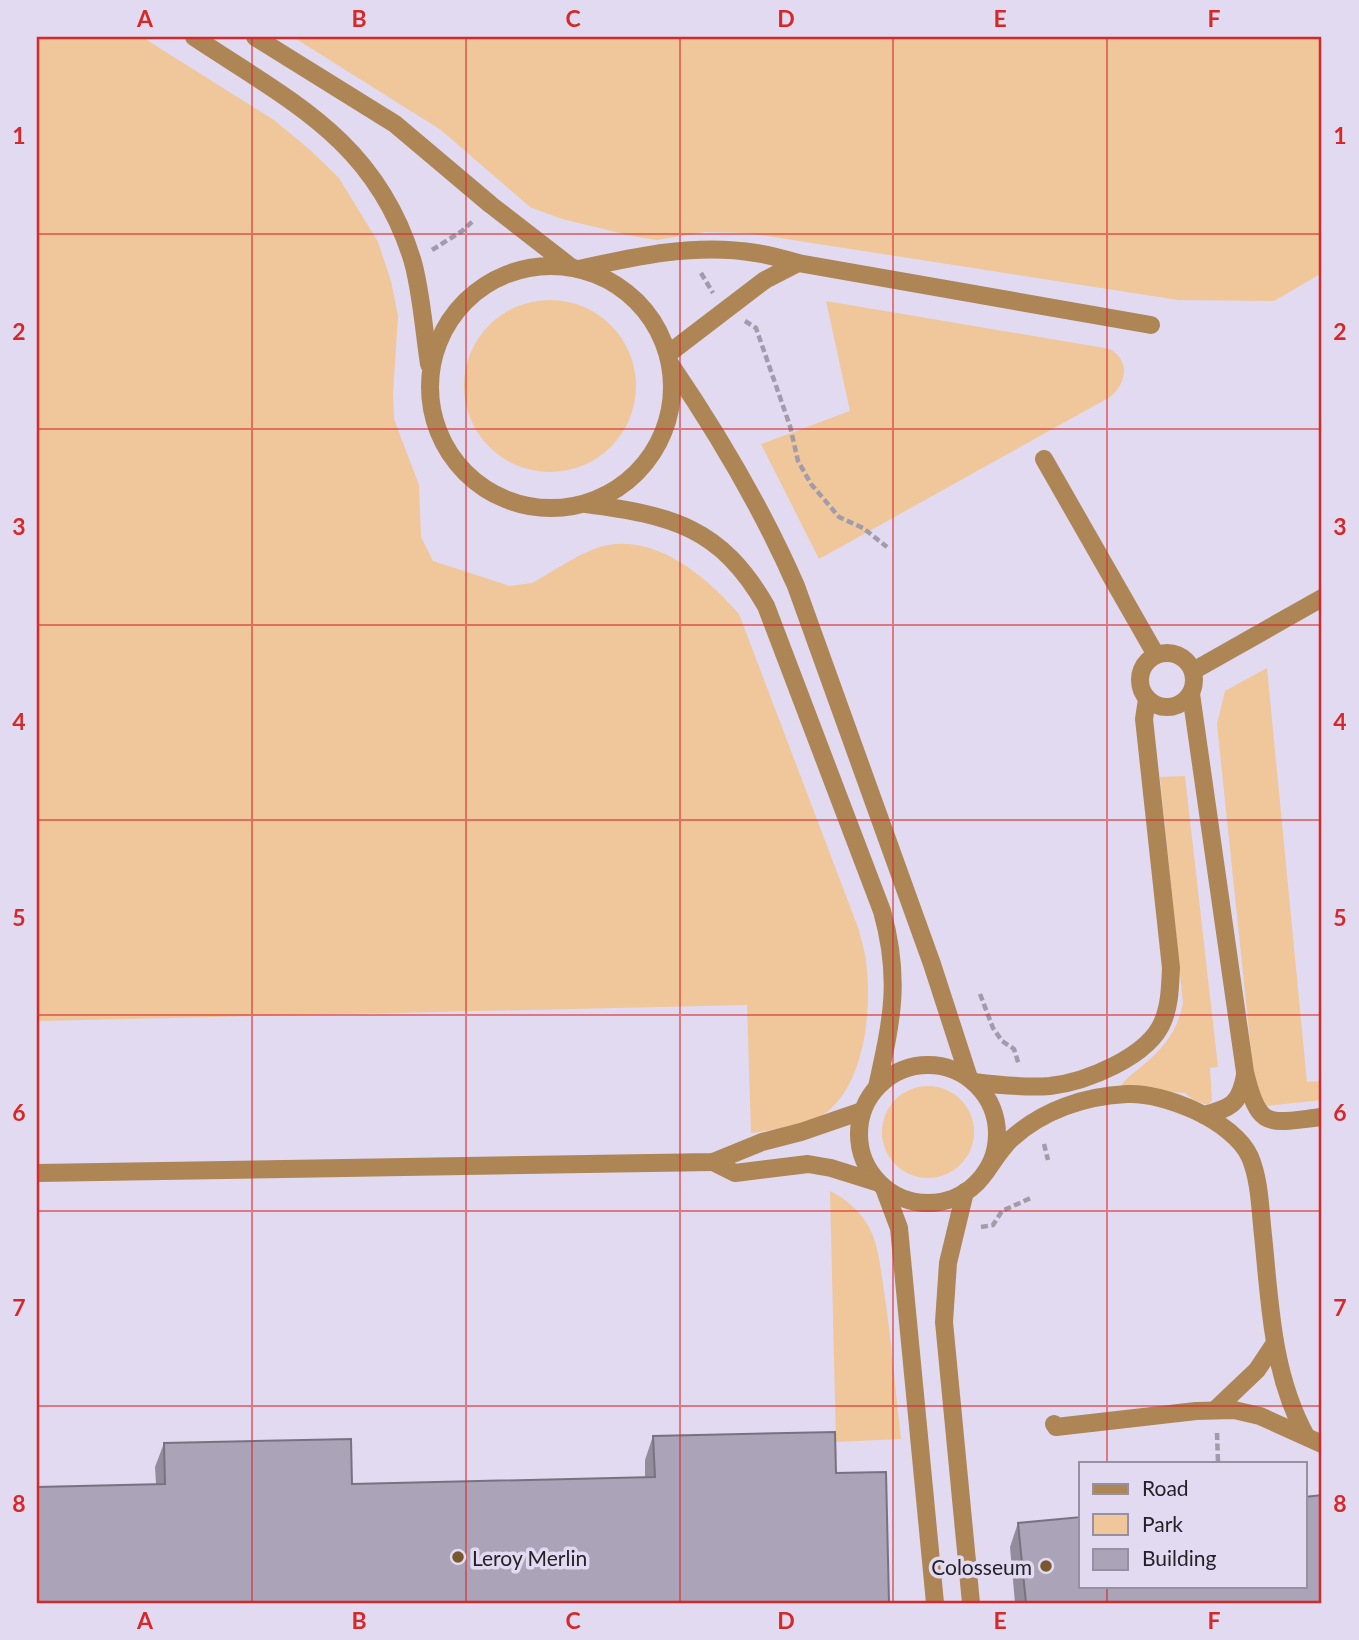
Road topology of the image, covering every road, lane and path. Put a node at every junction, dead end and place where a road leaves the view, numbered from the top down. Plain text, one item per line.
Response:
1 (194, 37) edge
2 (255, 37) edge
3 (491, 205) junction
4 (691, 250) junction
5 (413, 261) junction
6 (798, 262) junction
7 (575, 268) junction
8 (727, 309) junction
9 (1151, 325) dead end
10 (669, 359) junction
11 (431, 372) junction
12 (1044, 460) dead end
13 (586, 504) junction
14 (887, 547) dead end
15 (1322, 598) edge
16 (1156, 655) junction
17 (1193, 671) junction
18 (1191, 694) junction
19 (1147, 699) junction
20 (980, 994) dead end
21 (1245, 1072) junction
22 (972, 1080) junction
23 (1026, 1086) junction
24 (877, 1087) junction
25 (862, 1111) junction
26 (1204, 1115) junction
27 (1322, 1117) edge
28 (713, 1161) junction
29 (37, 1173) edge
30 (985, 1173) junction
31 (881, 1185) junction
32 (965, 1192) junction
33 (1275, 1343) junction
34 (1216, 1409) junction
35 (1054, 1424) dead end
36 (1306, 1436) junction
37 (1322, 1444) edge
38 (935, 1603) edge
39 (971, 1603) edge

1 - 5 street
2 - 3 street
3 - 5 path
3 - 7 street
4 - 6 street
4 - 7 street
4 - 8 path
5 - 11 street
6 - 8 street
6 - 9 street
7 - 10 street
7 - 11 street
8 - 10 street
8 - 14 path
10 - 13 street
10 - 22 street
11 - 13 street
12 - 16 street
13 - 24 street
15 - 17 street
16 - 17 street
16 - 19 street
17 - 18 street
18 - 19 street
18 - 21 street
19 - 23 street
20 - 23 path
21 - 26 street
21 - 27 street
22 - 23 street
22 - 24 street
22 - 30 street
24 - 25 street
25 - 28 street
25 - 31 street
26 - 30 street
26 - 33 street
28 - 29 street
28 - 31 street
30 - 32 street
31 - 32 street
31 - 38 street
32 - 39 street
33 - 34 street
33 - 36 street
34 - 35 street
34 - 36 street
36 - 37 street

